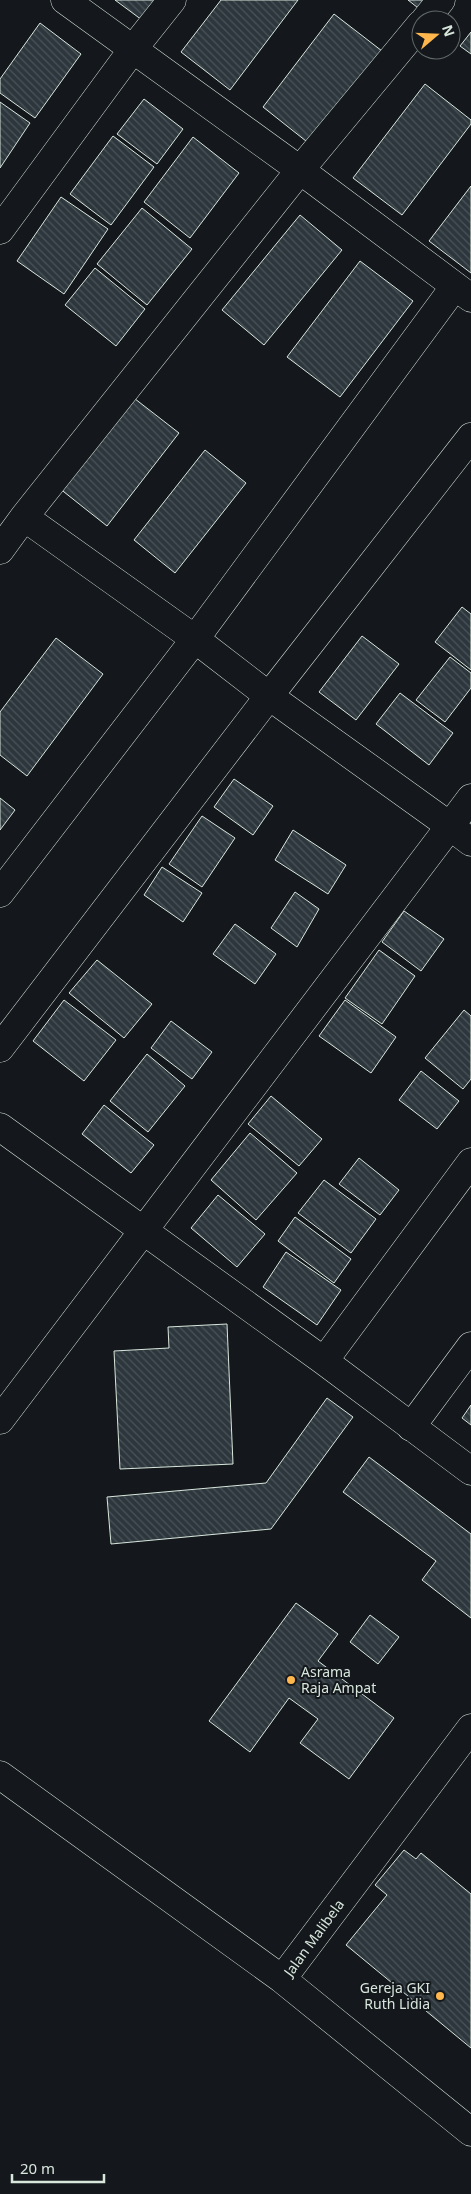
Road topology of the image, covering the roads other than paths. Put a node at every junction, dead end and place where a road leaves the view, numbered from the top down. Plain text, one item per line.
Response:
1 (65, 0) edge
2 (172, 0) edge
3 (441, 0) edge
4 (433, 10) edge
5 (411, 36) edge
6 (132, 49) junction
7 (300, 170) junction
8 (0, 230) edge
9 (463, 292) edge
10 (471, 437) edge
11 (24, 517) junction
12 (0, 550) edge
13 (195, 639) junction
14 (269, 696) junction
15 (471, 798) edge
16 (461, 834) edge
17 (0, 893) edge
18 (0, 1048) edge
19 (0, 1127) edge
20 (471, 1162) edge
21 (144, 1230) junction
22 (471, 1346) edge
23 (324, 1361) junction
24 (0, 1420) edge
25 (411, 1427) junction
26 (471, 1471) edge
27 (471, 1728) edge
28 (0, 1775) edge
29 (282, 1979) junction
30 (471, 2132) edge

1 - 6 street
2 - 6 street
3 - 4 street
5 - 7 street
6 - 7 street
6 - 8 street
7 - 9 street
7 - 11 street
9 - 13 street
10 - 14 street
11 - 12 street
11 - 13 street
13 - 14 street
13 - 17 street
14 - 16 street
14 - 18 street
15 - 16 street
16 - 21 street
19 - 21 street
20 - 23 street
21 - 23 street
21 - 24 street
22 - 25 street
23 - 25 street
25 - 26 street
27 - 29 street, Jalan Malibela
28 - 29 street
29 - 30 street, Jalan Malibela

